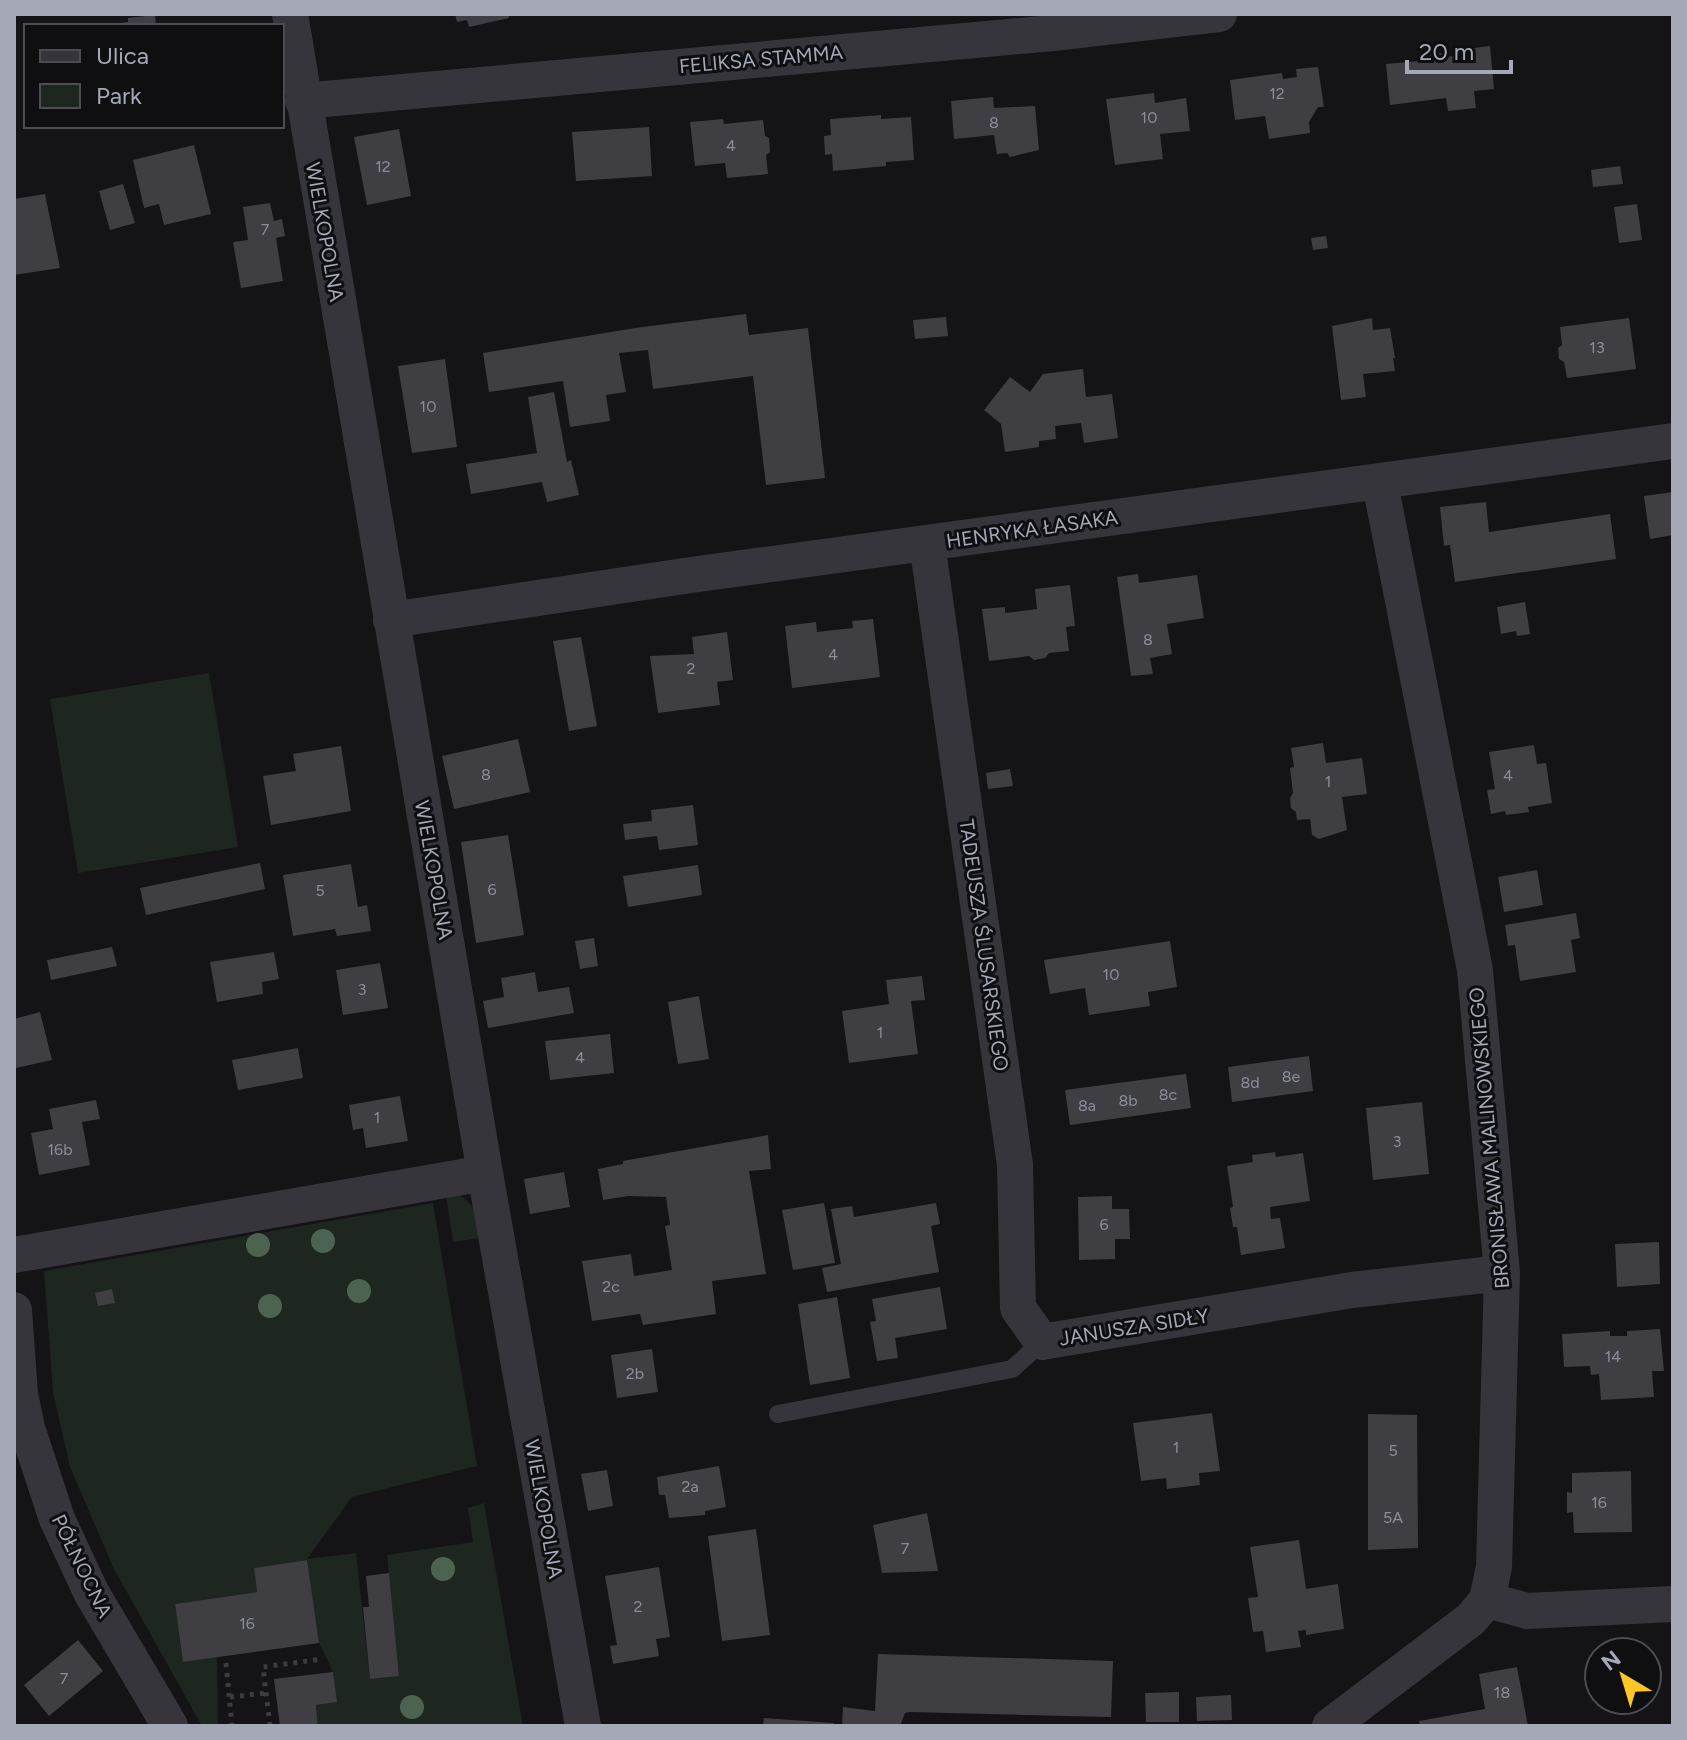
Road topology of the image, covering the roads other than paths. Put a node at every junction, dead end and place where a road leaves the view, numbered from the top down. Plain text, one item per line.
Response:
1 (290, 14) edge
2 (1219, 14) edge
3 (303, 101) junction
4 (1673, 441) edge
5 (1380, 483) junction
6 (927, 543) junction
7 (391, 620) junction
8 (485, 1173) junction
9 (14, 1255) edge
10 (1502, 1273) junction
11 (14, 1310) edge
12 (1042, 1342) junction
13 (17, 1394) edge
14 (778, 1414) dead end
15 (1487, 1600) junction
16 (1673, 1604) edge
17 (170, 1726) edge
18 (583, 1726) edge
19 (1330, 1726) edge

1 - 3 street, WIELKOPOLNA
2 - 3 street, FELIKSA STAMMA
3 - 7 street, WIELKOPOLNA
4 - 5 street, HENRYKA ŁASAKA
5 - 6 street, HENRYKA ŁASAKA
5 - 10 street, BRONISŁAWA MALINOWSKIEGO
6 - 7 street, HENRYKA ŁASAKA
6 - 12 street, TADEUSZA ŚLUSARSKIEGO
7 - 8 street, WIELKOPOLNA
8 - 9 street
8 - 18 street, WIELKOPOLNA
10 - 12 street, JANUSZA SIDŁY
10 - 15 street, BRONISŁAWA MALINOWSKIEGO
11 - 13 street, PÓŁNOCNA
12 - 14 lane, JANUSZA SIDŁY
13 - 17 street, PÓŁNOCNA
15 - 16 street
15 - 19 street

